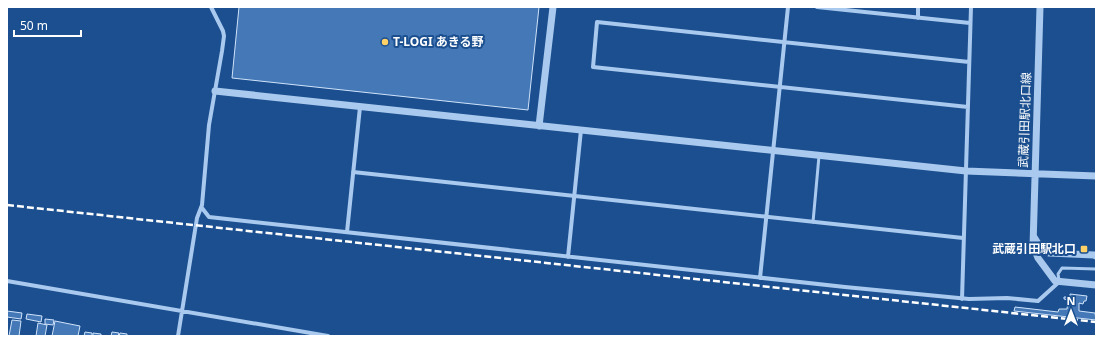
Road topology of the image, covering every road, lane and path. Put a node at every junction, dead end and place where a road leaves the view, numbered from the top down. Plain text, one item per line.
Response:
1 (211, 7) edge
2 (553, 7) edge
3 (788, 7) edge
4 (817, 7) edge
5 (918, 7) edge
6 (971, 7) edge
7 (1040, 7) edge
8 (837, 8) edge
9 (918, 18) junction
10 (970, 23) junction
11 (784, 42) junction
12 (969, 62) junction
13 (780, 87) junction
14 (215, 91) junction
15 (360, 107) junction
16 (968, 107) junction
17 (539, 126) junction
18 (581, 130) junction
19 (773, 151) junction
20 (819, 156) junction
21 (966, 171) junction
22 (353, 172) junction
23 (1035, 174) junction
24 (1096, 176) edge
25 (574, 196) junction
26 (202, 208) junction
27 (766, 217) junction
28 (813, 222) junction
29 (347, 232) junction
30 (1033, 235) junction
31 (963, 238) junction
32 (1096, 256) edge
33 (568, 257) junction
34 (1096, 269) edge
35 (760, 278) junction
36 (7, 281) edge
37 (1059, 282) junction
38 (1096, 285) edge
39 (962, 299) junction
40 (181, 311) junction
41 (178, 336) edge
42 (328, 336) edge

1 - 14 street
2 - 17 street
3 - 11 street
4 - 8 street
5 - 9 street
6 - 10 street
7 - 23 street, 武蔵引田駅北口線
8 - 9 street
9 - 10 street
10 - 12 street
11 - 12 street
11 - 13 street
11 - 13 street
12 - 16 street
13 - 16 street
13 - 19 street
14 - 15 street
14 - 26 street
15 - 17 street
15 - 22 street
16 - 21 street
17 - 18 street
18 - 19 street
18 - 25 street
19 - 20 street
19 - 27 street
20 - 21 street
20 - 28 lane
21 - 23 street
21 - 31 street
22 - 25 street
22 - 29 street
23 - 24 street
23 - 30 street, 武蔵引田駅北口線
25 - 27 street
25 - 33 street
26 - 29 street
26 - 40 street
27 - 28 street
27 - 35 street
28 - 31 street
29 - 33 street
30 - 32 street
30 - 37 street, 武蔵引田駅北口線
31 - 39 street
33 - 35 street
34 - 37 lane
35 - 39 street
36 - 40 street
37 - 38 street
37 - 39 street
40 - 41 street
40 - 42 street

